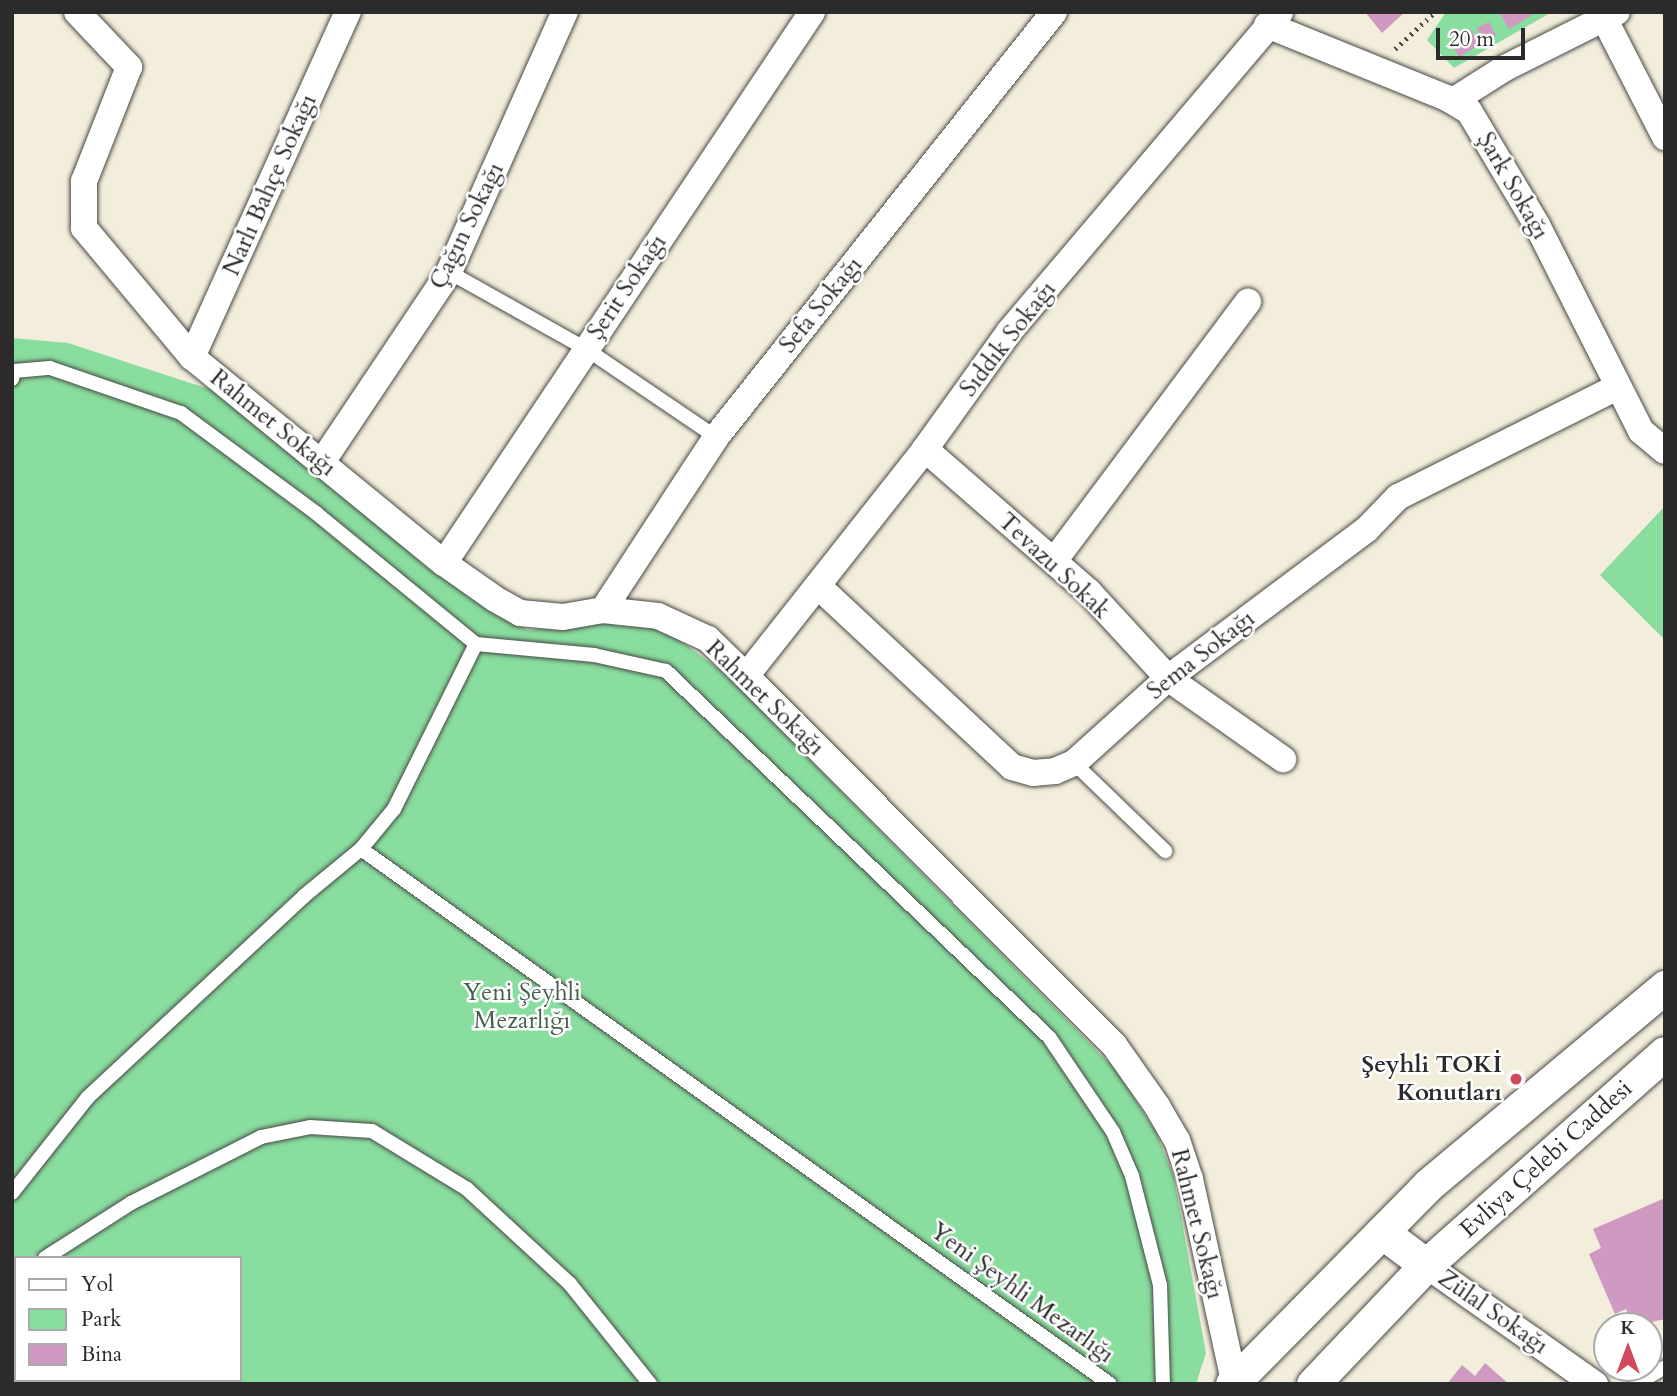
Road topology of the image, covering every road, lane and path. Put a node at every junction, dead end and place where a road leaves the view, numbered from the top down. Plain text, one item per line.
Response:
1 (77, 12) edge
2 (348, 12) edge
3 (565, 12) edge
4 (812, 12) edge
5 (1054, 12) edge
6 (1435, 12) edge
7 (1611, 15) edge
8 (1274, 19) edge
9 (1374, 68) junction
10 (1453, 102) junction
11 (1665, 137) edge
12 (449, 272) junction
13 (1248, 302) dead end
14 (586, 349) junction
15 (192, 357) junction
16 (12, 379) edge
17 (1616, 388) junction
18 (716, 437) junction
19 (925, 449) junction
20 (1665, 451) edge
21 (323, 462) junction
22 (1054, 561) junction
23 (444, 563) junction
24 (818, 586) junction
25 (603, 610) junction
26 (476, 644) junction
27 (746, 676) junction
28 (1168, 678) junction
29 (1283, 759) dead end
30 (1074, 763) junction
31 (362, 849) junction
32 (1166, 851) dead end
33 (1665, 987) edge
34 (1665, 1053) edge
35 (12, 1193) edge
36 (1382, 1232) junction
37 (48, 1256) edge
38 (1426, 1265) junction
39 (1665, 1367) edge
40 (1233, 1382) edge
41 (1589, 1382) edge
42 (650, 1384) edge
43 (1110, 1384) edge
44 (1163, 1384) edge
45 (1313, 1384) edge
46 (1636, 1384) edge

1 - 15 street, Rahmet Sokağı
2 - 15 street, Narlı Bahçe Sokağı
3 - 12 street, Çağın Sokağı
4 - 14 street, Şerit Sokağı
5 - 18 street, Sefa Sokağı
6 - 9 path
7 - 10 street
7 - 11 street
8 - 9 street, Şark Sokağı
8 - 19 street, Sıddık Sokağı
9 - 10 street, Şark Sokağı
10 - 17 street, Şark Sokağı
12 - 14 lane
12 - 21 street, Çağın Sokağı
13 - 22 street
14 - 18 lane
14 - 23 street, Şerit Sokağı
15 - 21 street, Rahmet Sokağı
16 - 26 lane
17 - 20 street, Şark Sokağı
17 - 28 street, Sema Sokağı
18 - 25 street, Sefa Sokağı
19 - 22 street, Tevazu Sokak
19 - 24 street, Sıddık Sokağı
21 - 23 street, Rahmet Sokağı
22 - 28 street, Tevazu Sokak
23 - 25 street, Rahmet Sokağı
24 - 27 street, Sıddık Sokağı
24 - 30 street, Sema Sokağı
25 - 27 street, Rahmet Sokağı
26 - 31 lane
26 - 44 lane
27 - 40 street, Rahmet Sokağı
28 - 29 street, Tevazu Sokak
28 - 30 street, Sema Sokağı
30 - 32 lane
31 - 35 lane
31 - 43 lane, Yeni Şeyhli Mezarlığı
33 - 36 street, Evliya Çelebi Caddesi
34 - 38 street, Evliya Çelebi Caddesi
36 - 38 street
36 - 40 street, Evliya Çelebi Caddesi
37 - 42 lane
38 - 41 street, Zülal Sokağı
38 - 45 street, Evliya Çelebi Caddesi
39 - 46 lane

